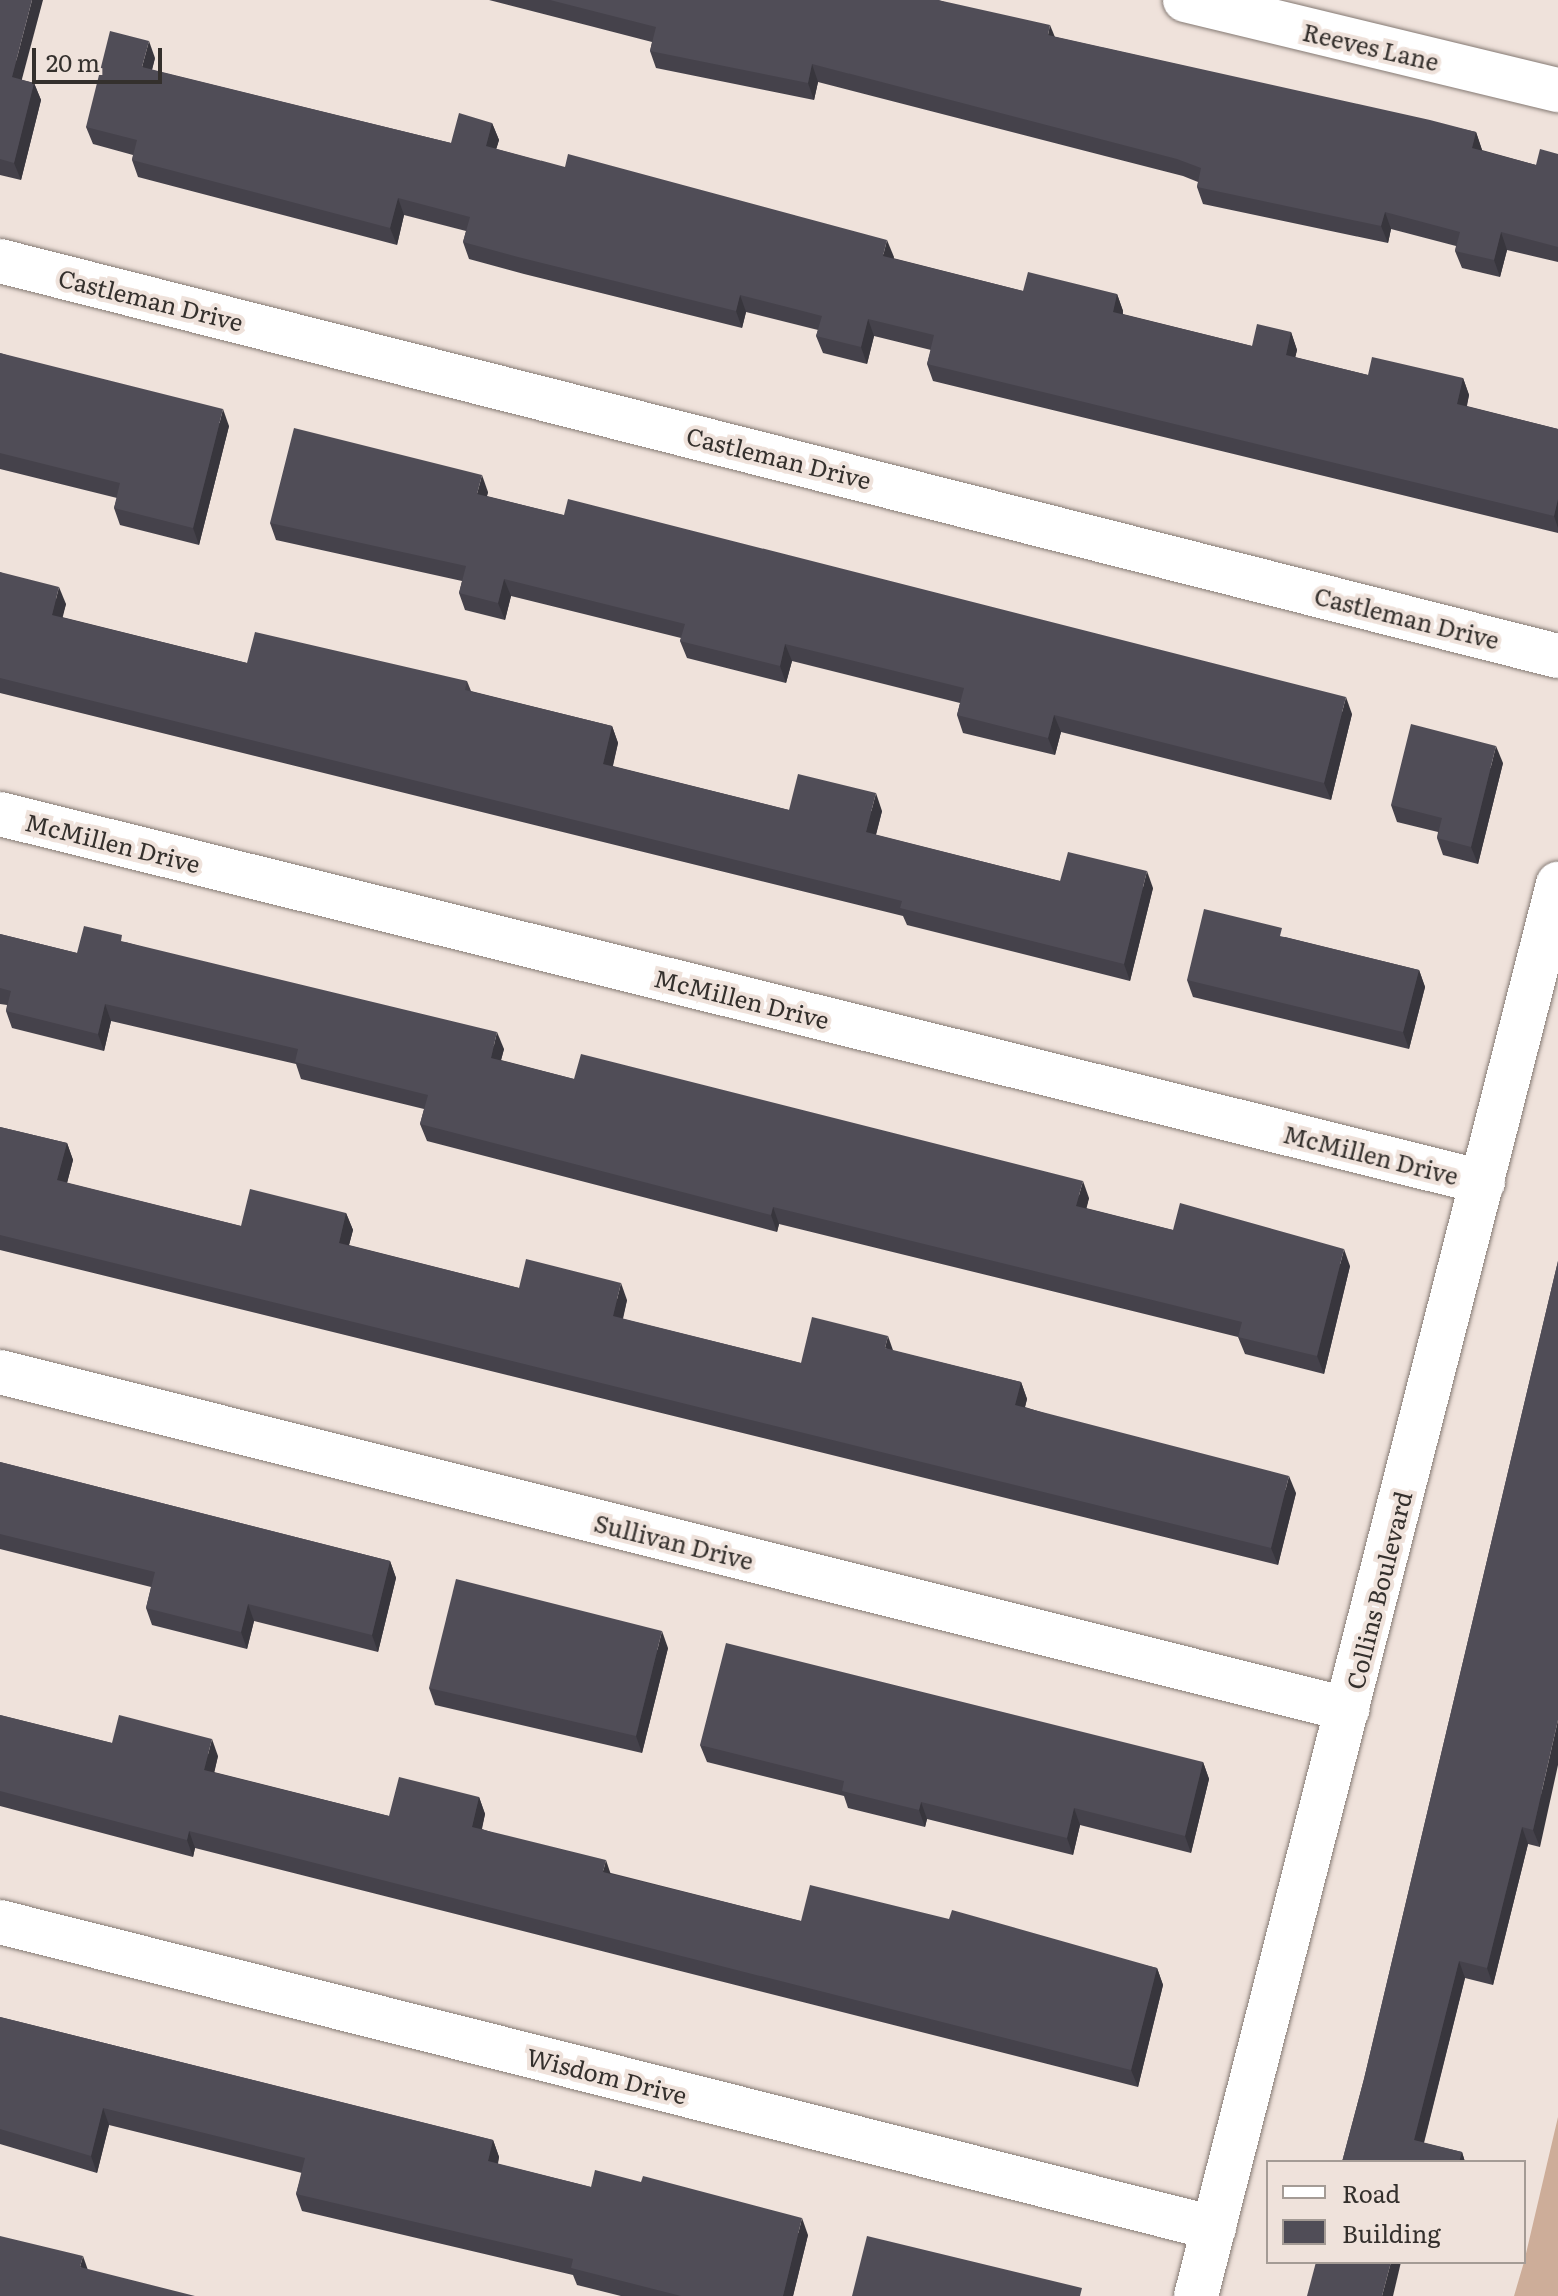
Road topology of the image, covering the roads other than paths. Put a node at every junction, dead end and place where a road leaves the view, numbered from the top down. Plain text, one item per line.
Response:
1 (1185, 0) edge
2 (1558, 90) edge
3 (0, 261) edge
4 (1558, 656) edge
5 (0, 814) edge
6 (1558, 884) edge
7 (1483, 1182) junction
8 (0, 1372) edge
9 (1347, 1709) junction
10 (0, 1922) edge
11 (1214, 2228) junction
12 (1196, 2296) edge

1 - 2 street, Reeves Lane
3 - 4 street, Castleman Drive
5 - 7 street, McMillen Drive
6 - 7 street, Collins Boulevard
7 - 9 street, Collins Boulevard
8 - 9 street, Sullivan Drive
9 - 11 street, Collins Boulevard
10 - 11 street, Wisdom Drive
11 - 12 street, Collins Boulevard

